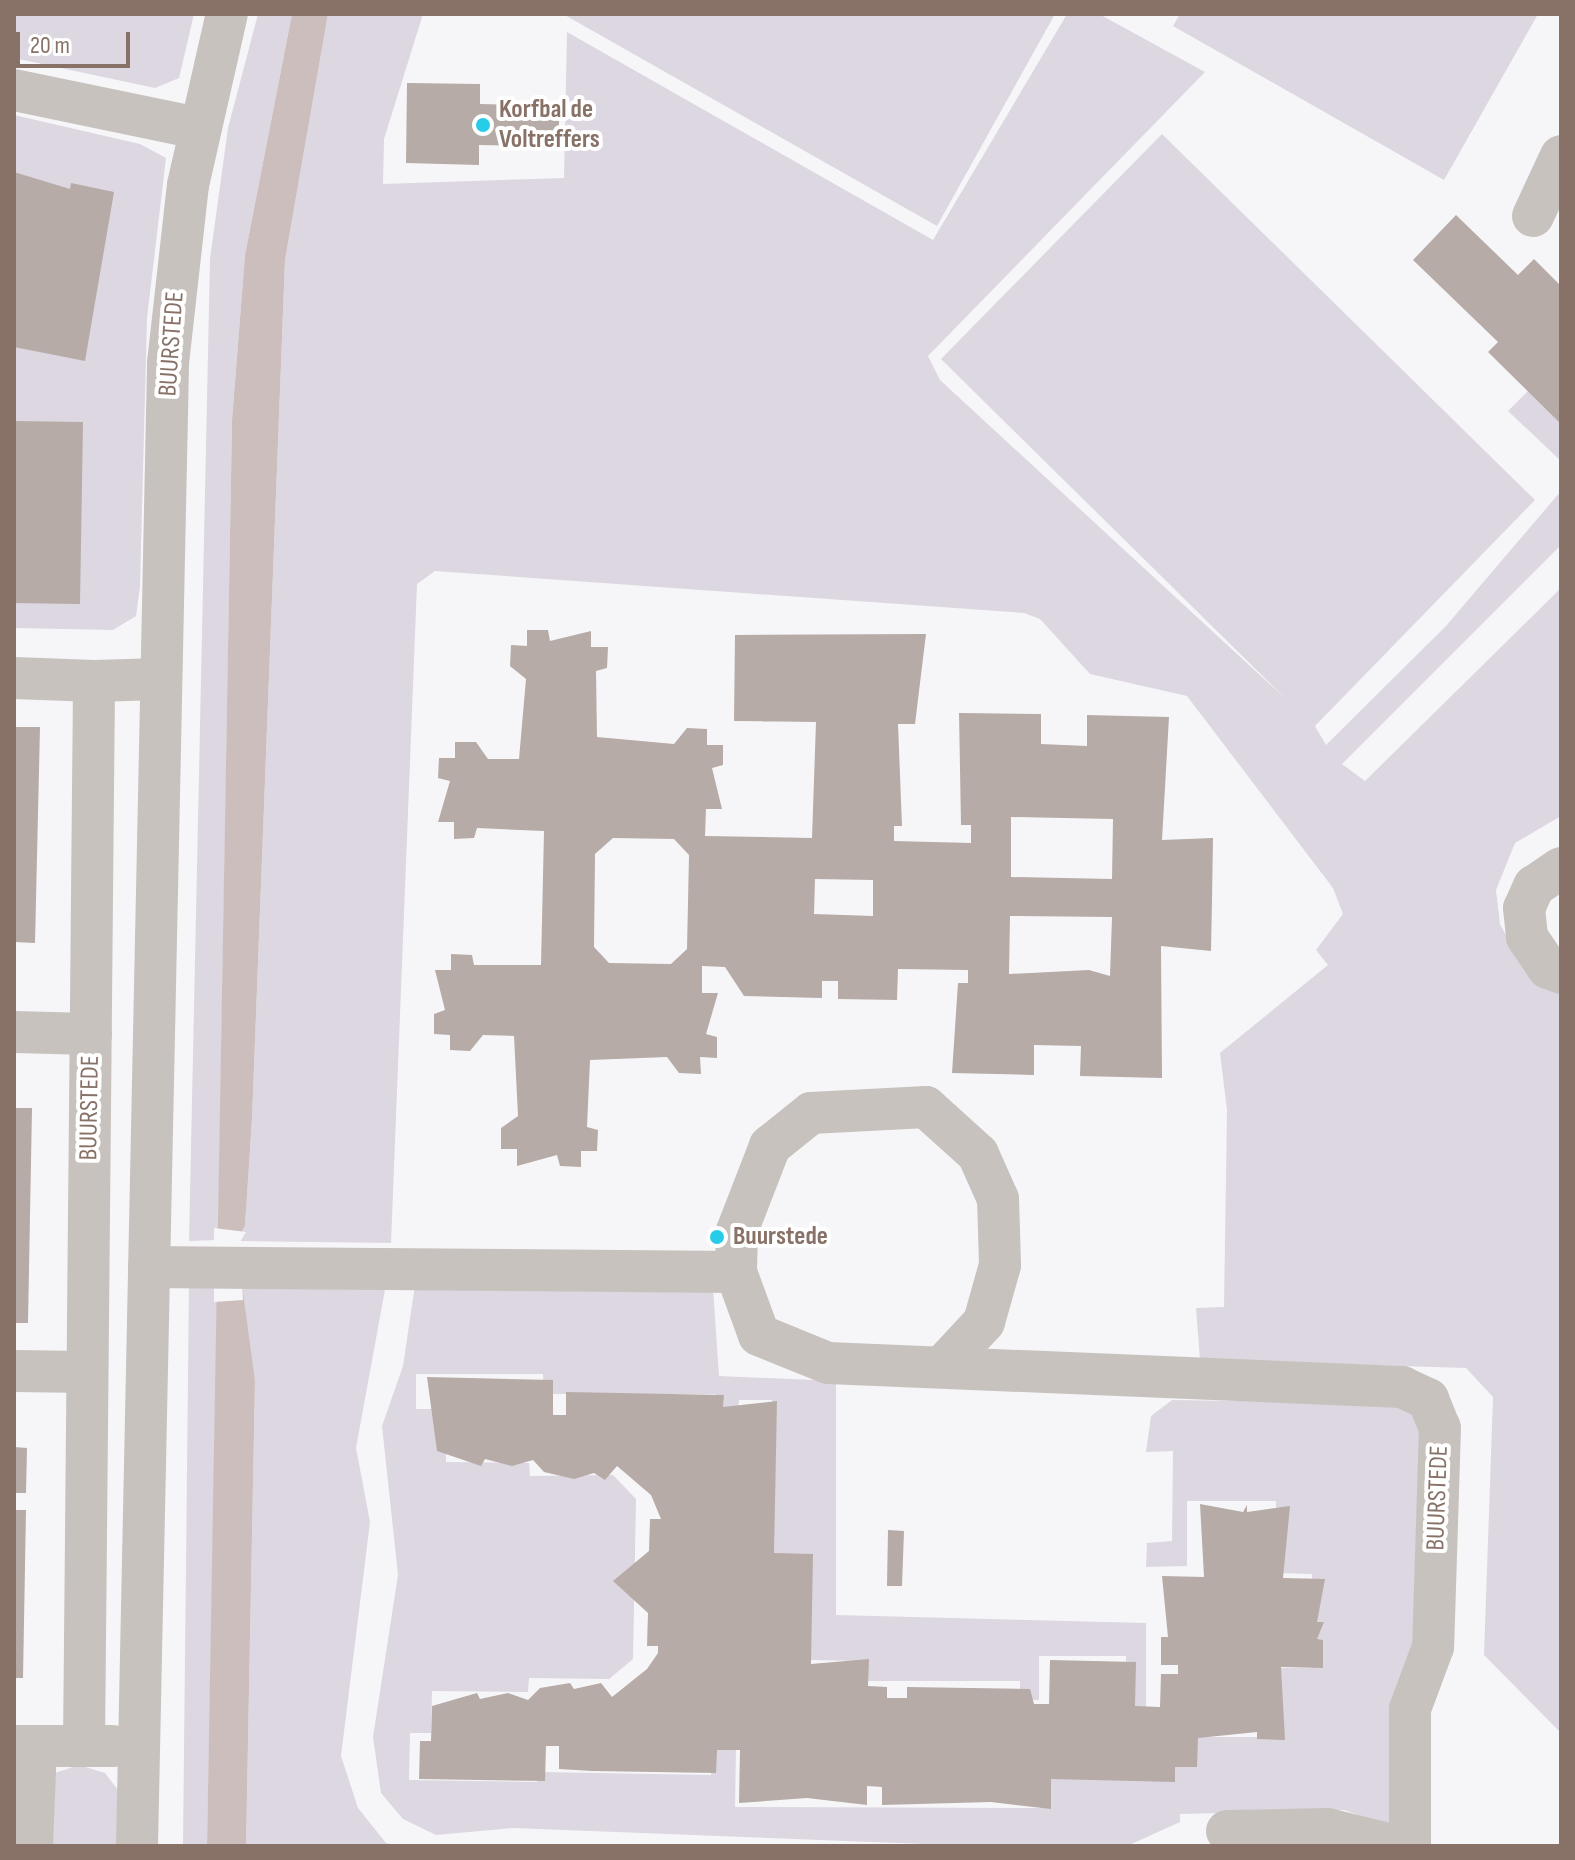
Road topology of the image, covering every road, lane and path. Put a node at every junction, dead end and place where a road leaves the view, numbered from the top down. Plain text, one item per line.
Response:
1 (227, 14) edge
2 (14, 90) edge
3 (198, 128) junction
4 (1561, 156) edge
5 (1533, 216) dead end
6 (14, 678) edge
7 (161, 679) junction
8 (94, 681) junction
9 (1561, 868) edge
10 (1561, 973) edge
11 (14, 1032) edge
12 (91, 1034) junction
13 (149, 1267) junction
14 (736, 1272) junction
15 (943, 1366) junction
16 (14, 1371) edge
17 (87, 1372) junction
18 (139, 1745) junction
19 (25, 1746) edge
20 (84, 1746) junction
21 (1227, 1831) dead end
22 (32, 1846) edge
23 (137, 1846) edge
24 (1397, 1846) edge
25 (1410, 1846) edge

1 - 3 street, BUURSTEDE
2 - 3 street
3 - 7 street, BUURSTEDE
4 - 5 street
6 - 8 street
7 - 8 street
7 - 13 street, BUURSTEDE
8 - 12 street, BUURSTEDE
9 - 10 street
11 - 12 street
12 - 17 street, BUURSTEDE
13 - 14 street
13 - 18 street, BUURSTEDE
14 - 15 street
14 - 15 street
15 - 25 street, BUURSTEDE
16 - 17 street
17 - 20 street, BUURSTEDE
18 - 20 street
18 - 23 street, BUURSTEDE
19 - 20 street
19 - 22 street
21 - 24 street

